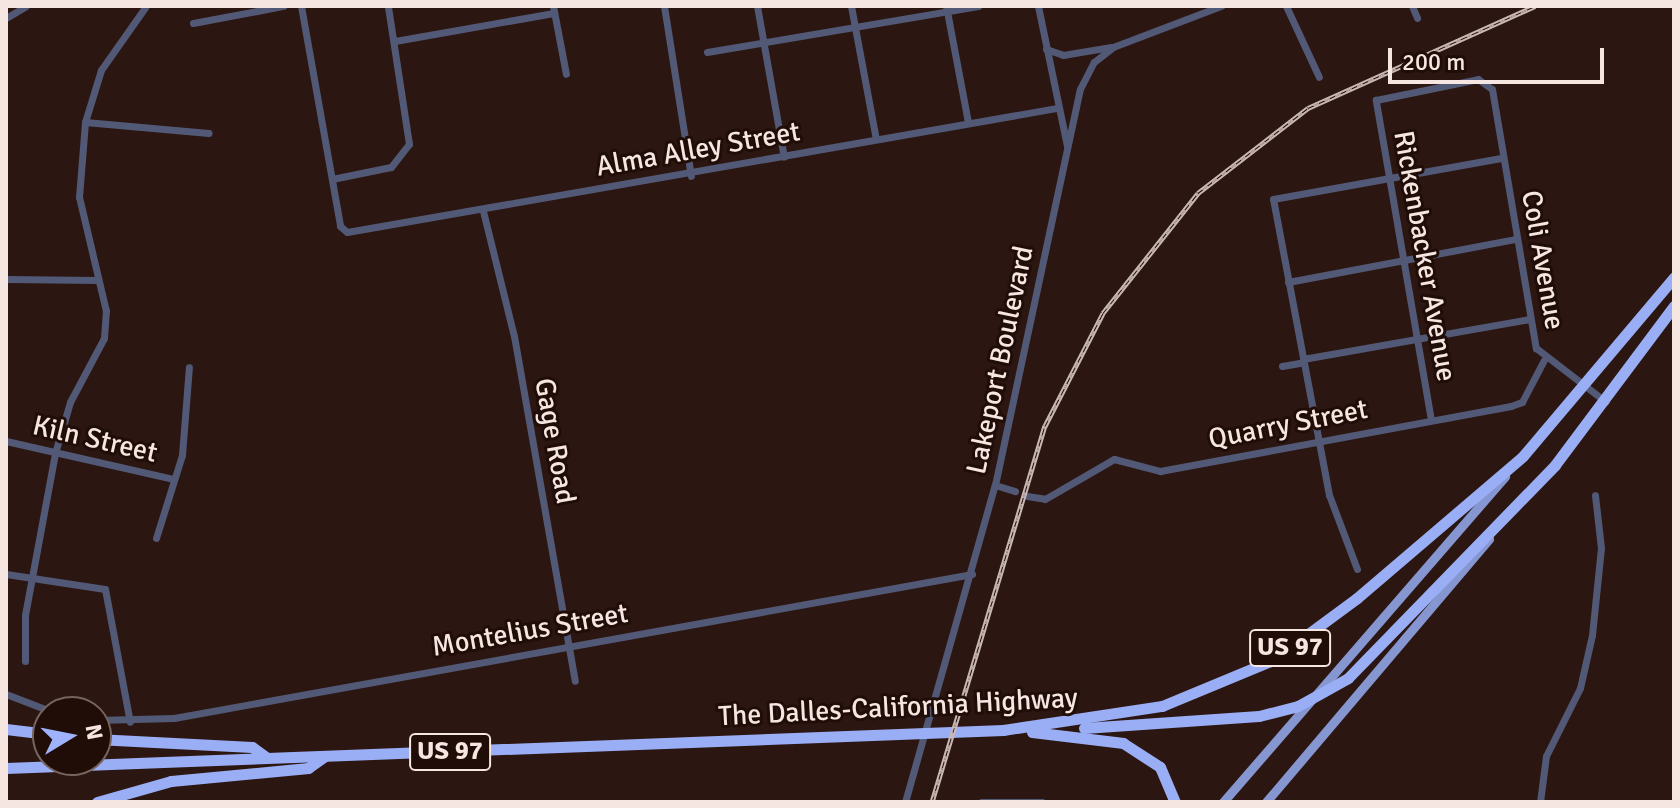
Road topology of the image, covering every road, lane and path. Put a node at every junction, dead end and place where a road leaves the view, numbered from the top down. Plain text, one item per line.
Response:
1 (26, 6) edge
2 (146, 6) edge
3 (283, 6) edge
4 (301, 6) edge
5 (388, 6) edge
6 (664, 6) edge
7 (757, 6) edge
8 (851, 6) edge
9 (978, 6) edge
10 (1038, 6) edge
11 (1221, 6) edge
12 (1286, 6) edge
13 (1412, 6) edge
14 (946, 9) edge
15 (553, 10) edge
16 (6, 18) edge
17 (1417, 18) dead end
18 (193, 23) dead end
19 (855, 27) junction
20 (395, 41) junction
21 (763, 42) junction
22 (1113, 47) junction
23 (1046, 49) junction
24 (707, 52) dead end
25 (566, 74) dead end
26 (1319, 77) dead end
27 (1376, 100) joint
28 (1057, 108) junction
29 (85, 122) junction
30 (968, 122) junction
31 (209, 133) dead end
32 (876, 139) junction
33 (1067, 146) junction
34 (784, 157) junction
35 (1502, 158) junction
36 (691, 176) junction
37 (1389, 178) junction
38 (332, 179) junction
39 (483, 211) junction
40 (1516, 239) junction
41 (1403, 260) junction
42 (1674, 277) edge
43 (8, 279) edge
44 (97, 280) junction
45 (1288, 282) junction
46 (6, 289) edge
47 (1674, 306) edge
48 (1530, 319) junction
49 (1418, 339) junction
50 (1544, 360) junction
51 (1303, 361) junction
52 (1282, 366) dead end
53 (189, 367) dead end
54 (1580, 388) junction
55 (1607, 402) junction
56 (1431, 420) junction
57 (6, 441) edge
58 (1318, 441) junction
59 (55, 453) junction
60 (1523, 456) junction
61 (173, 479) junction
62 (995, 485) junction
63 (1015, 491) dead end
64 (1595, 495) dead end
65 (1027, 496) dead end
66 (1506, 519) junction
67 (156, 538) dead end
68 (1357, 569) dead end
69 (6, 574) edge
70 (972, 574) junction
71 (30, 578) junction
72 (568, 646) junction
73 (25, 661) dead end
74 (575, 681) dead end
75 (6, 694) edge
76 (32, 704) edge
77 (112, 721) edge
78 (130, 722) junction
79 (6, 729) edge
80 (1003, 730) junction
81 (32, 732) edge
82 (112, 740) edge
83 (324, 757) junction
84 (266, 758) junction
85 (6, 768) edge
86 (97, 802) edge
87 (905, 802) edge
88 (981, 802) edge
89 (1042, 802) edge
90 (1175, 802) edge
91 (1223, 802) edge
92 (1266, 802) edge
93 (1540, 802) edge

1 - 16 street
2 - 29 street
3 - 18 street
4 - 38 street
5 - 20 street
6 - 36 street
7 - 21 street
8 - 19 street
9 - 14 street
10 - 23 street
11 - 22 street, Lakeport Boulevard
12 - 26 street
13 - 17 street
14 - 19 street
14 - 30 street
15 - 20 street
15 - 25 street
19 - 21 street
19 - 32 street
20 - 38 street
21 - 24 street
21 - 34 street
22 - 23 street
22 - 33 street, Lakeport Boulevard
23 - 28 street
27 - 35 street, Coli Avenue
27 - 37 street, Rickenbacker Avenue
28 - 30 street, Alma Alley Street
28 - 33 street
29 - 31 street
29 - 44 street
30 - 32 street, Alma Alley Street
32 - 34 street, Alma Alley Street
33 - 62 street, Lakeport Boulevard
34 - 36 street, Alma Alley Street
35 - 37 street
35 - 40 street, Coli Avenue
36 - 39 street, Alma Alley Street
37 - 41 street, Rickenbacker Avenue
37 - 45 street
38 - 39 street, Alma Alley Street
39 - 72 street, Gage Road
40 - 41 street
40 - 48 street, Coli Avenue
41 - 45 street
41 - 49 street, Rickenbacker Avenue
42 - 54 highway, The Dalles-California Highway / US 97
43 - 44 street
43 - 46 street
44 - 59 street
45 - 51 street
47 - 55 highway, US 97
48 - 49 street
48 - 50 street, Coli Avenue
49 - 51 street
49 - 56 street, Rickenbacker Avenue
50 - 54 street, Coli Avenue
50 - 56 street, Quarry Street
51 - 52 street
51 - 58 street
53 - 61 street
54 - 55 street, Coli Avenue
54 - 60 highway, The Dalles-California Highway / US 97
55 - 66 highway, US 97
56 - 58 street, Quarry Street
57 - 59 street, Kiln Street
58 - 65 street, Quarry Street
58 - 68 street
59 - 61 street, Kiln Street
59 - 71 street
60 - 80 highway, The Dalles-California Highway / US 97
60 - 91 main road
61 - 67 street
62 - 63 street
62 - 70 street, Lakeport Boulevard
64 - 93 street
66 - 80 highway, US 97
66 - 92 main road
69 - 71 street
70 - 72 street, Montelius Street
70 - 87 street, Lakeport Boulevard
71 - 73 street
71 - 78 street
72 - 74 street, Gage Road
72 - 78 street, Montelius Street
75 - 76 street
77 - 78 street, Montelius Street
79 - 81 highway
80 - 83 highway, The Dalles-California Highway / US 97
80 - 90 highway
82 - 84 highway
83 - 84 highway, The Dalles-California Highway / US 97
83 - 86 highway
84 - 85 highway, The Dalles-California Highway / US 97
88 - 89 street

